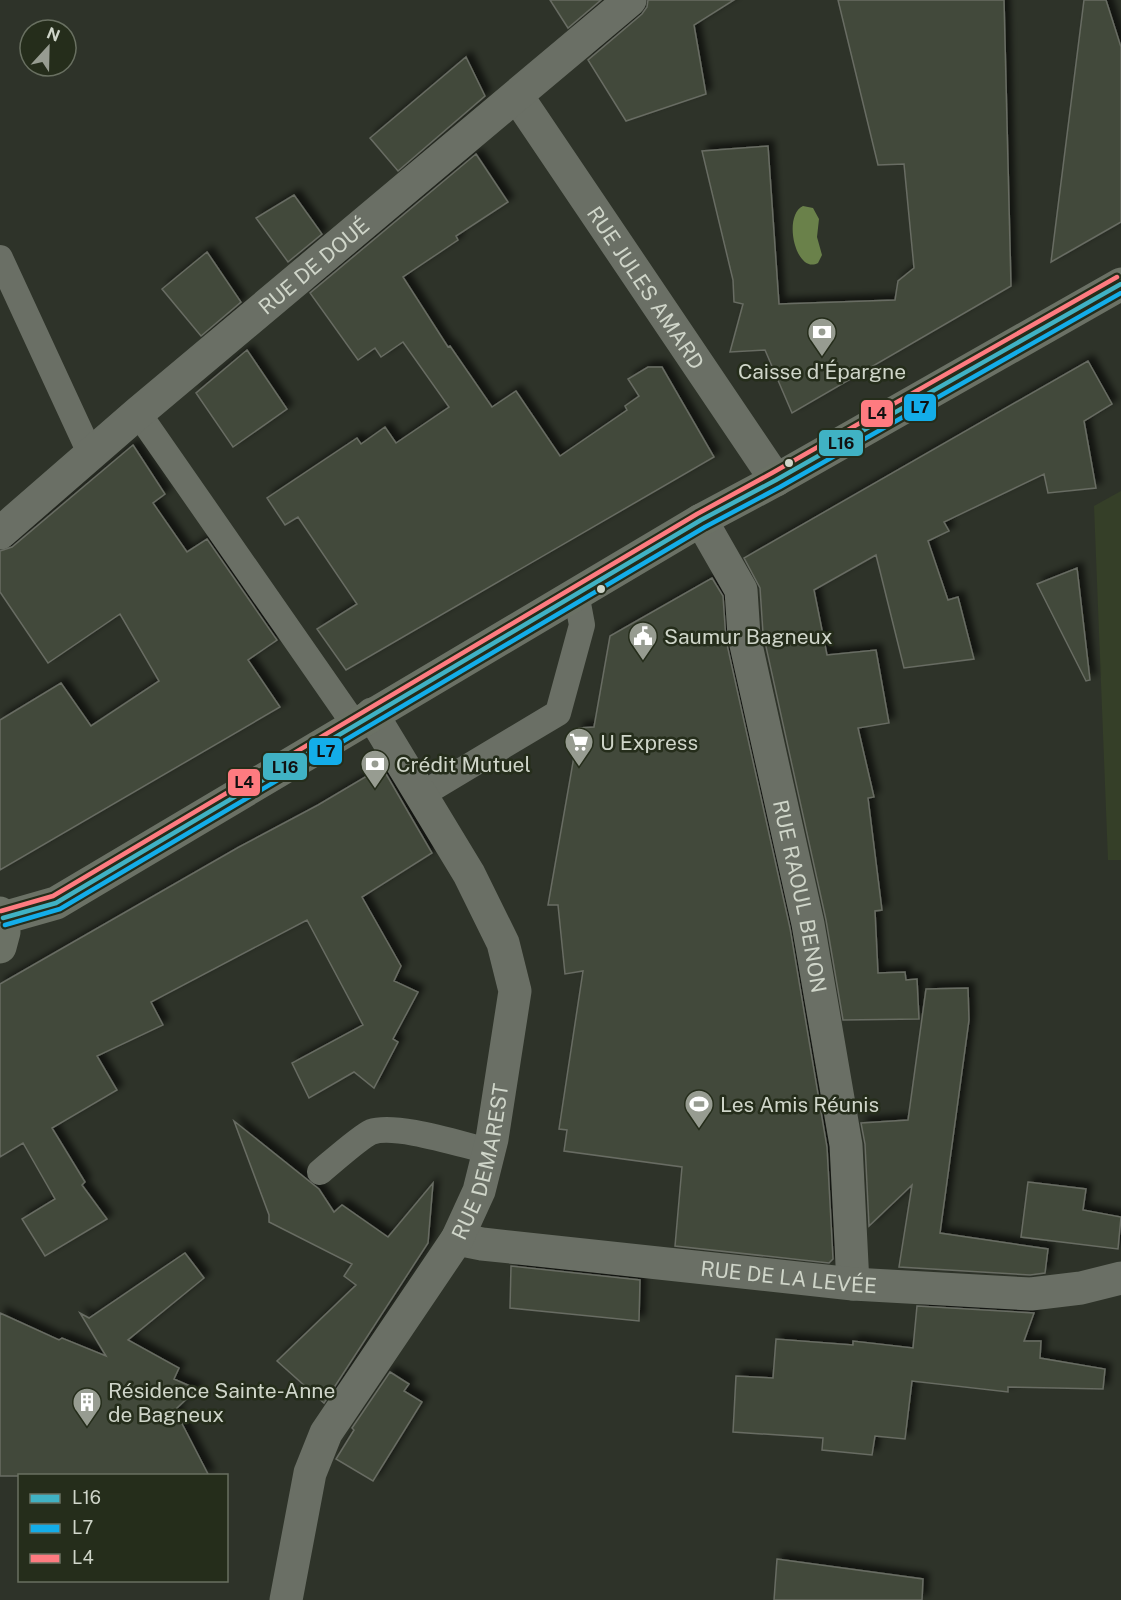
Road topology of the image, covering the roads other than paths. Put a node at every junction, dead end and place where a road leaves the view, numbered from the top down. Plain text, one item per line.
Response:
1 (630, 0) edge
2 (517, 96) junction
3 (0, 258) edge
4 (1121, 284) edge
5 (138, 413) junction
6 (91, 455) junction
7 (776, 480) junction
8 (700, 520) junction
9 (0, 533) edge
10 (576, 593) junction
11 (364, 719) junction
12 (421, 795) junction
13 (1, 926) edge
14 (489, 1151) junction
15 (321, 1172) dead end
16 (457, 1239) junction
17 (1121, 1278) edge
18 (853, 1284) junction
19 (285, 1600) edge

1 - 2 street, RUE DE DOUÉ
2 - 5 street, RUE DE DOUÉ
2 - 7 street, RUE JULES AMARD
3 - 6 lane
4 - 7 main road
5 - 6 street, RUE DE DOUÉ
5 - 11 lane
6 - 9 street, RUE DE DOUÉ
7 - 8 main road
8 - 10 main road
8 - 18 street, RUE RAOUL BENON
10 - 11 main road
10 - 12 lane
11 - 12 street, RUE DEMAREST
11 - 13 main road
12 - 14 street, RUE DEMAREST
14 - 15 lane
14 - 16 street, RUE DEMAREST
16 - 18 street, RUE DE LA LEVÉE
16 - 19 street, RUE DEMAREST
17 - 18 street, RUE DE LA LEVÉE

